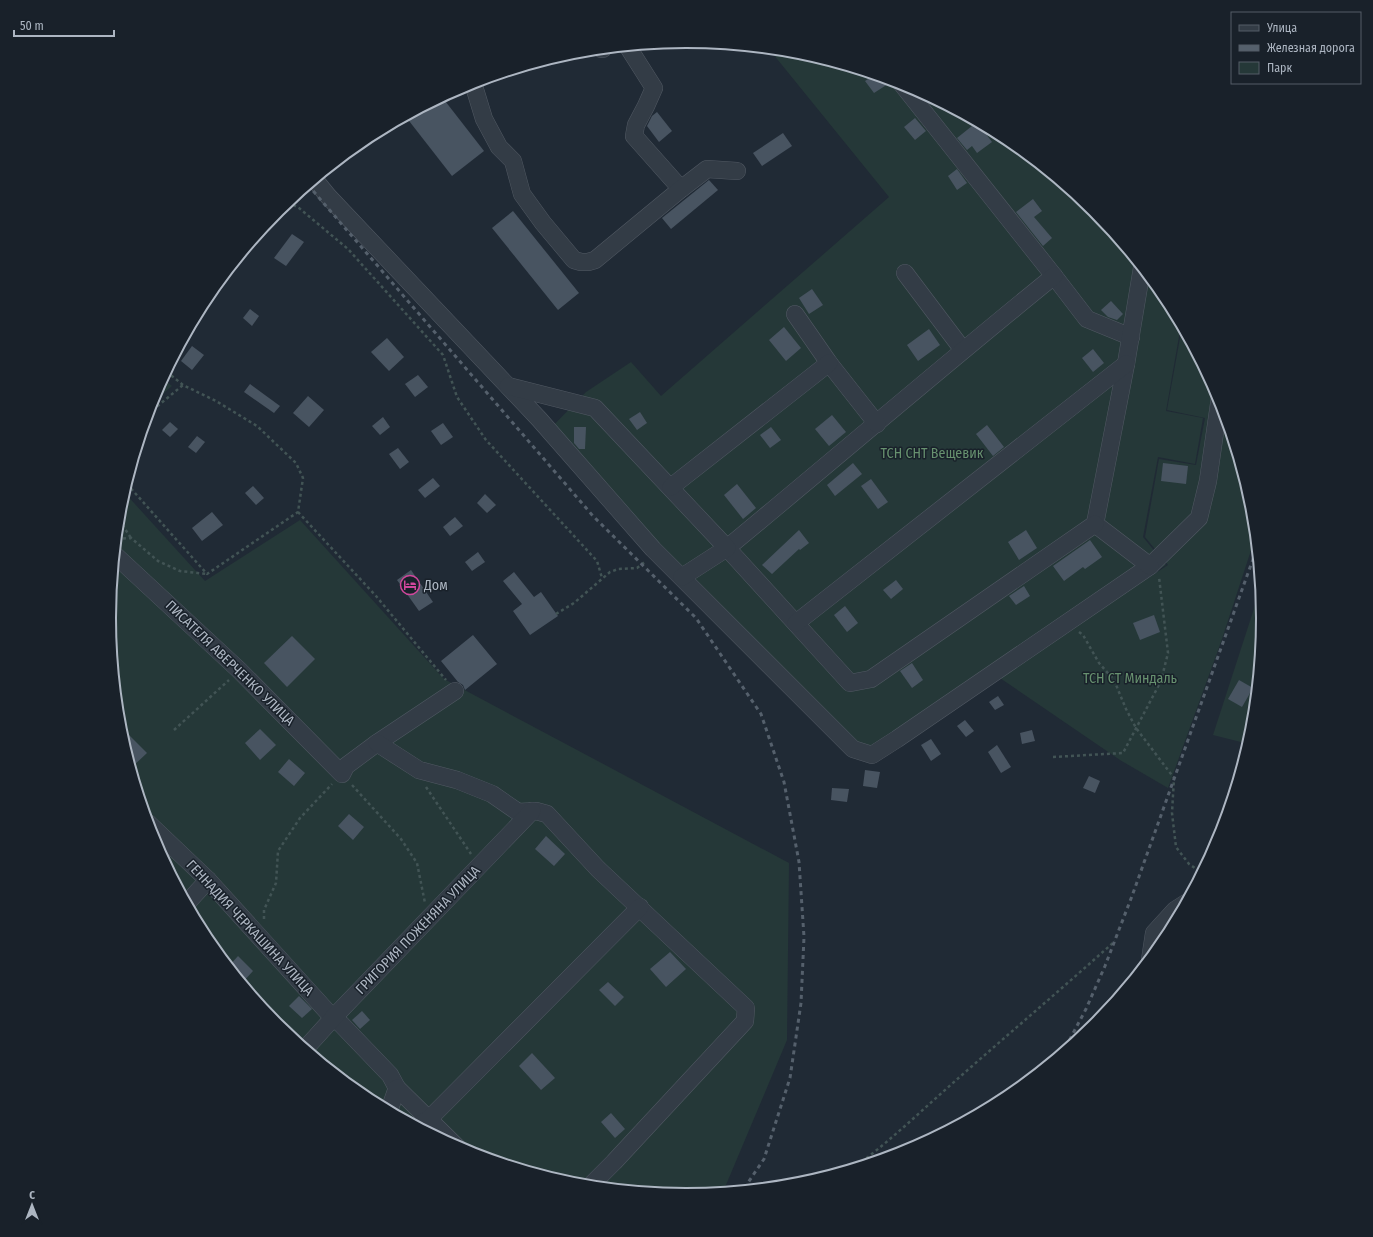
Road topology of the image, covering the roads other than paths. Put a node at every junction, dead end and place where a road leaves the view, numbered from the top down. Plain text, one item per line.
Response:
1 (631, 51) edge
2 (475, 88) edge
3 (909, 93) edge
4 (737, 171) dead end
5 (318, 184) edge
6 (681, 189) junction
7 (905, 273) dead end
8 (1141, 274) edge
9 (1054, 276) junction
10 (795, 314) dead end
11 (1131, 337) junction
12 (963, 350) junction
13 (829, 363) junction
14 (1126, 364) junction
15 (508, 386) junction
16 (1218, 411) edge
17 (877, 424) junction
18 (671, 487) junction
19 (1095, 524) junction
20 (727, 548) junction
21 (119, 559) edge
22 (1153, 563) junction
23 (682, 577) junction
24 (796, 623) junction
25 (455, 691) road end
26 (378, 743) junction
27 (532, 811) junction
28 (157, 832) edge
29 (208, 880) junction
30 (190, 900) edge
31 (640, 907) junction
32 (1179, 908) edge
33 (1152, 948) edge
34 (333, 1018) junction
35 (308, 1045) edge
36 (397, 1088) junction
37 (391, 1106) edge
38 (423, 1123) edge
39 (595, 1181) edge

1 - 6 street
2 - 6 street
3 - 9 street
4 - 6 street
5 - 15 street
7 - 12 street
8 - 11 street
9 - 11 street
9 - 12 street
10 - 13 street
11 - 14 street
12 - 17 street
13 - 17 street
13 - 18 street
14 - 19 street
14 - 24 street
15 - 18 street
15 - 23 street
16 - 22 street
17 - 20 street
18 - 20 street
19 - 22 street
19 - 24 street
20 - 23 street
20 - 24 street
21 - 26 street, ПИСАТЕЛЯ АВЕРЧЕНКО УЛИЦА
22 - 23 street
25 - 26 street
26 - 27 street
27 - 31 street
27 - 34 street, ГРИГОРИЯ ПОЖЕНЯНА УЛИЦА
28 - 29 street, ГЕННАДИЯ ЧЕРКАШИНА УЛИЦА
29 - 30 street
29 - 34 street, ГЕННАДИЯ ЧЕРКАШИНА УЛИЦА
31 - 38 street
31 - 39 street
32 - 33 street
34 - 35 street, ГРИГОРИЯ ПОЖЕНЯНА УЛИЦА
34 - 36 street, ГЕННАДИЯ ЧЕРКАШИНА УЛИЦА
36 - 37 street
36 - 38 street, ГЕННАДИЯ ЧЕРКАШИНА УЛИЦА

